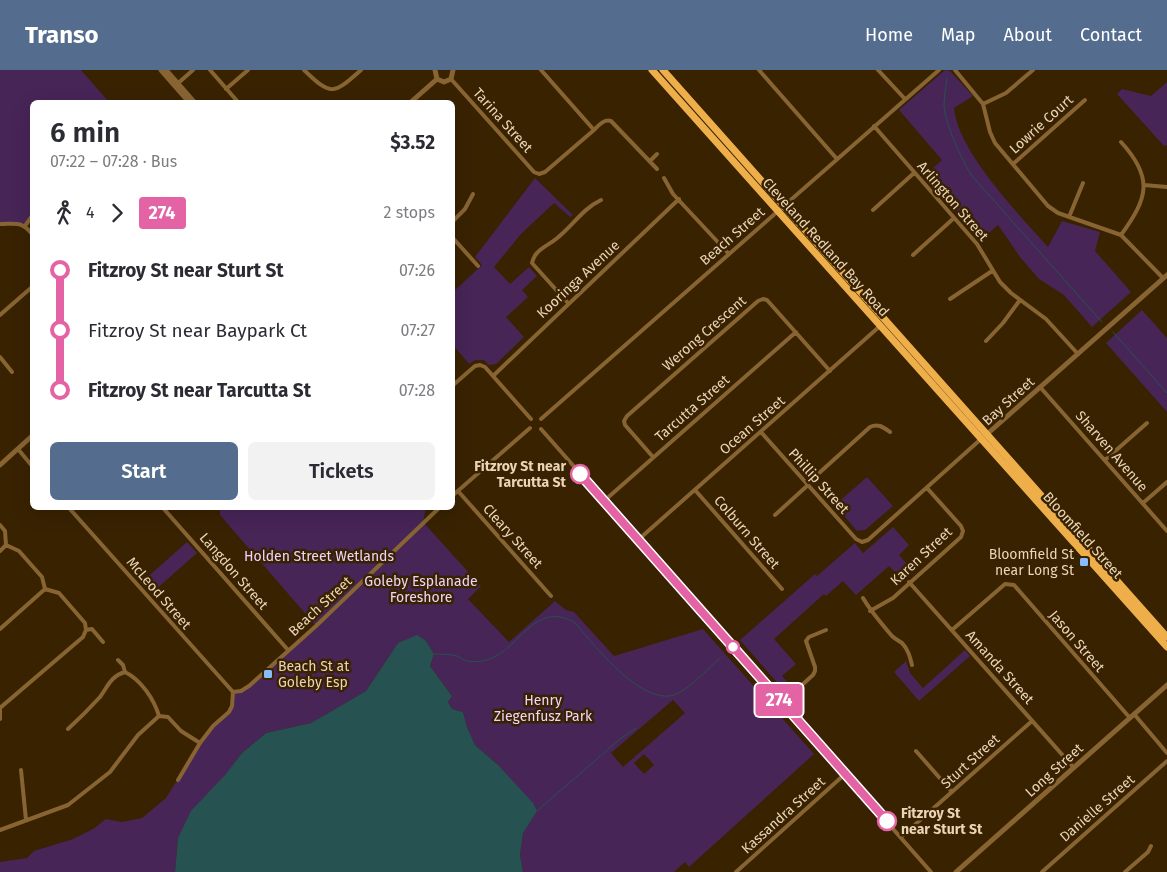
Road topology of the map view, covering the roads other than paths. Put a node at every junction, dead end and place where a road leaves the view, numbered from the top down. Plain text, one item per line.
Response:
1 (160, 70) edge
2 (166, 70) edge
3 (193, 70) edge
4 (210, 70) edge
5 (248, 70) edge
6 (304, 70) edge
7 (361, 70) edge
8 (435, 70) edge
9 (453, 70) edge
10 (541, 70) edge
11 (652, 70) edge
12 (663, 70) edge
13 (759, 70) edge
14 (878, 70) edge
15 (939, 70) edge
16 (955, 70) edge
17 (1033, 70) edge
18 (437, 79) junction
19 (451, 79) junction
20 (176, 85) junction
21 (226, 89) junction
22 (905, 99) junction
23 (187, 100) edge
24 (192, 100) edge
25 (236, 100) edge
26 (413, 100) edge
27 (1085, 100) dead end
28 (983, 104) junction
29 (874, 126) junction
30 (594, 130) junction
31 (1121, 142) dead end
32 (657, 154) dead end
33 (837, 159) junction
34 (650, 161) junction
35 (1013, 164) junction
36 (657, 169) dead end
37 (914, 173) junction
38 (664, 178) dead end
39 (1082, 183) dead end
40 (1144, 185) junction
41 (1167, 187) edge
42 (472, 194) dead end
43 (679, 199) junction
44 (601, 200) dead end
45 (784, 206) junction
46 (873, 210) dead end
47 (777, 211) junction
48 (1069, 217) junction
49 (954, 218) junction
50 (30, 219) edge
51 (455, 219) edge
52 (0, 224) edge
53 (25, 226) junction
54 (30, 232) edge
55 (1121, 235) junction
56 (455, 240) edge
57 (729, 254) junction
58 (913, 255) dead end
59 (478, 266) dead end
60 (992, 271) junction
61 (1165, 276) edge
62 (30, 289) edge
63 (950, 299) dead end
64 (1020, 300) junction
65 (568, 303) junction
66 (0, 315) edge
67 (880, 326) junction
68 (796, 332) junction
69 (986, 341) dead end
70 (1078, 354) junction
71 (0, 357) edge
72 (830, 371) junction
73 (12, 372) dead end
74 (493, 376) junction
75 (455, 383) edge
76 (1040, 387) junction
77 (531, 419) junction
78 (541, 419) junction
79 (1146, 423) dead end
80 (530, 428) junction
81 (541, 429) junction
82 (761, 432) junction
83 (890, 432) dead end
84 (984, 437) junction
85 (30, 438) edge
86 (18, 449) junction
87 (654, 457) junction
88 (1105, 460) junction
89 (0, 464) edge
90 (30, 464) edge
91 (1167, 482) edge
92 (807, 484) junction
93 (927, 488) junction
94 (695, 490) junction
95 (458, 491) junction
96 (455, 494) edge
97 (604, 501) junction
98 (1143, 503) junction
99 (71, 510) edge
100 (165, 510) edge
101 (437, 510) edge
102 (775, 515) dead end
103 (0, 525) edge
104 (1167, 530) edge
105 (638, 540) junction
106 (862, 542) joint
107 (6, 545) junction
108 (0, 551) edge
109 (909, 582) junction
110 (45, 589) junction
111 (782, 589) dead end
112 (551, 596) dead end
113 (863, 598) dead end
114 (870, 611) junction
115 (0, 629) edge
116 (86, 630) junction
117 (826, 630) dead end
118 (952, 630) junction
119 (1167, 637) edge
120 (103, 642) dead end
121 (1167, 647) edge
122 (288, 650) junction
123 (118, 660) dead end
124 (912, 665) dead end
125 (125, 672) junction
126 (1167, 685) edge
127 (233, 692) junction
128 (782, 703) junction
129 (159, 716) junction
130 (1132, 716) junction
131 (0, 719) edge
132 (1032, 721) junction
133 (68, 729) dead end
134 (200, 743) junction
135 (916, 751) dead end
136 (1167, 753) edge
137 (1167, 761) edge
138 (1074, 768) junction
139 (21, 770) dead end
140 (845, 774) junction
141 (178, 780) dead end
142 (952, 792) junction
143 (26, 820) junction
144 (0, 830) edge
145 (901, 837) junction
146 (1151, 846) dead end
147 (736, 872) edge
148 (931, 872) edge
149 (956, 872) edge
150 (1042, 872) edge
151 (1125, 872) edge

1 - 20 street
2 - 20 street
3 - 20 street
4 - 21 street
5 - 21 street
6 - 7 street
8 - 18 street
9 - 19 street
10 - 30 street
11 - 47 highway, Cleveland Redland Bay Road
12 - 45 highway, Cleveland Redland Bay Road
13 - 33 street
14 - 22 street
15 - 22 street, Beach Street
16 - 28 street
17 - 28 street
18 - 19 street
18 - 26 street
19 - 30 street, Tarina Street
20 - 23 street
20 - 24 street
21 - 25 street
22 - 29 street, Beach Street
27 - 35 street, Lowrie Court
28 - 35 street
29 - 33 street, Beach Street
29 - 37 street, Arlington Street
30 - 34 street
31 - 40 street
32 - 34 street
33 - 45 street, Beach Street
34 - 36 street
35 - 48 street
37 - 46 street
37 - 49 street, Arlington Street
38 - 43 street
39 - 48 street
40 - 41 street
40 - 55 street
42 - 51 street
43 - 57 street
43 - 65 street, Kooringa Avenue
44 - 65 street
45 - 47 street, Beach Street
45 - 84 highway, Cleveland Redland Bay Road
47 - 57 street, Beach Street
47 - 67 highway, Cleveland Redland Bay Road
48 - 55 street
49 - 58 street
49 - 60 street, Arlington Street
50 - 53 street
52 - 53 street
53 - 54 street
55 - 61 street
56 - 59 street
57 - 78 street, Beach Street
60 - 63 street
60 - 64 street, Arlington Street
61 - 70 street, Bay Street
62 - 66 street
64 - 69 street
64 - 70 street, Arlington Street
65 - 74 street, Kooringa Avenue
67 - 72 street, Ocean Street
67 - 84 highway, Cleveland Redland Bay Road
68 - 72 street, Werong Crescent
68 - 87 street, Tarcutta Street
68 - 87 street, Werong Crescent
70 - 76 street, Bay Street
71 - 73 street
72 - 82 street, Ocean Street
74 - 75 street
74 - 77 street
76 - 84 street, Bay Street
76 - 88 street, Sharven Avenue
77 - 78 street
77 - 80 street
78 - 81 street
79 - 88 street
80 - 81 street
80 - 95 street
81 - 97 street
82 - 92 street, Phillip Street
82 - 94 street, Ocean Street
83 - 92 street
84 - 93 street, Bay Street
84 - 119 highway, Bloomfield Street
84 - 121 highway, Bloomfield Street
85 - 86 street
86 - 89 street
86 - 90 street
87 - 97 street, Tarcutta Street
88 - 98 street, Sharven Avenue
91 - 98 street
92 - 102 street
92 - 106 street, Phillip Street
93 - 106 street, Bay Street
93 - 109 street, Karen Street
94 - 105 street, Ocean Street
94 - 111 street, Colburn Street
95 - 96 street
95 - 112 street, Cleary Street
97 - 105 street
98 - 104 street, Sharven Avenue
99 - 127 street, McLeod Street
100 - 122 street, Langdon Street
101 - 122 street, Beach Street
103 - 107 street
105 - 128 street
107 - 108 street
107 - 110 street
109 - 114 street, Karen Street
109 - 118 street, Amanda Street
110 - 115 street
110 - 116 street
113 - 114 street
114 - 124 street
116 - 120 street
116 - 131 street
117 - 128 street
118 - 130 street, Jason Street
118 - 132 street, Amanda Street
122 - 127 street, Beach Street
123 - 125 street
125 - 129 street
125 - 133 street
126 - 130 street, Long Street
127 - 134 street
128 - 140 street
129 - 134 street
129 - 143 street
130 - 136 street
130 - 138 street, Long Street
132 - 138 street, Amanda Street
132 - 142 street, Sturt Street
134 - 141 street
135 - 142 street
137 - 150 street, Danielle Street
138 - 149 street, Long Street
139 - 143 street
140 - 145 street
140 - 147 street, Kassandra Street
142 - 145 street, Sturt Street
143 - 144 street
145 - 148 street
146 - 151 street

